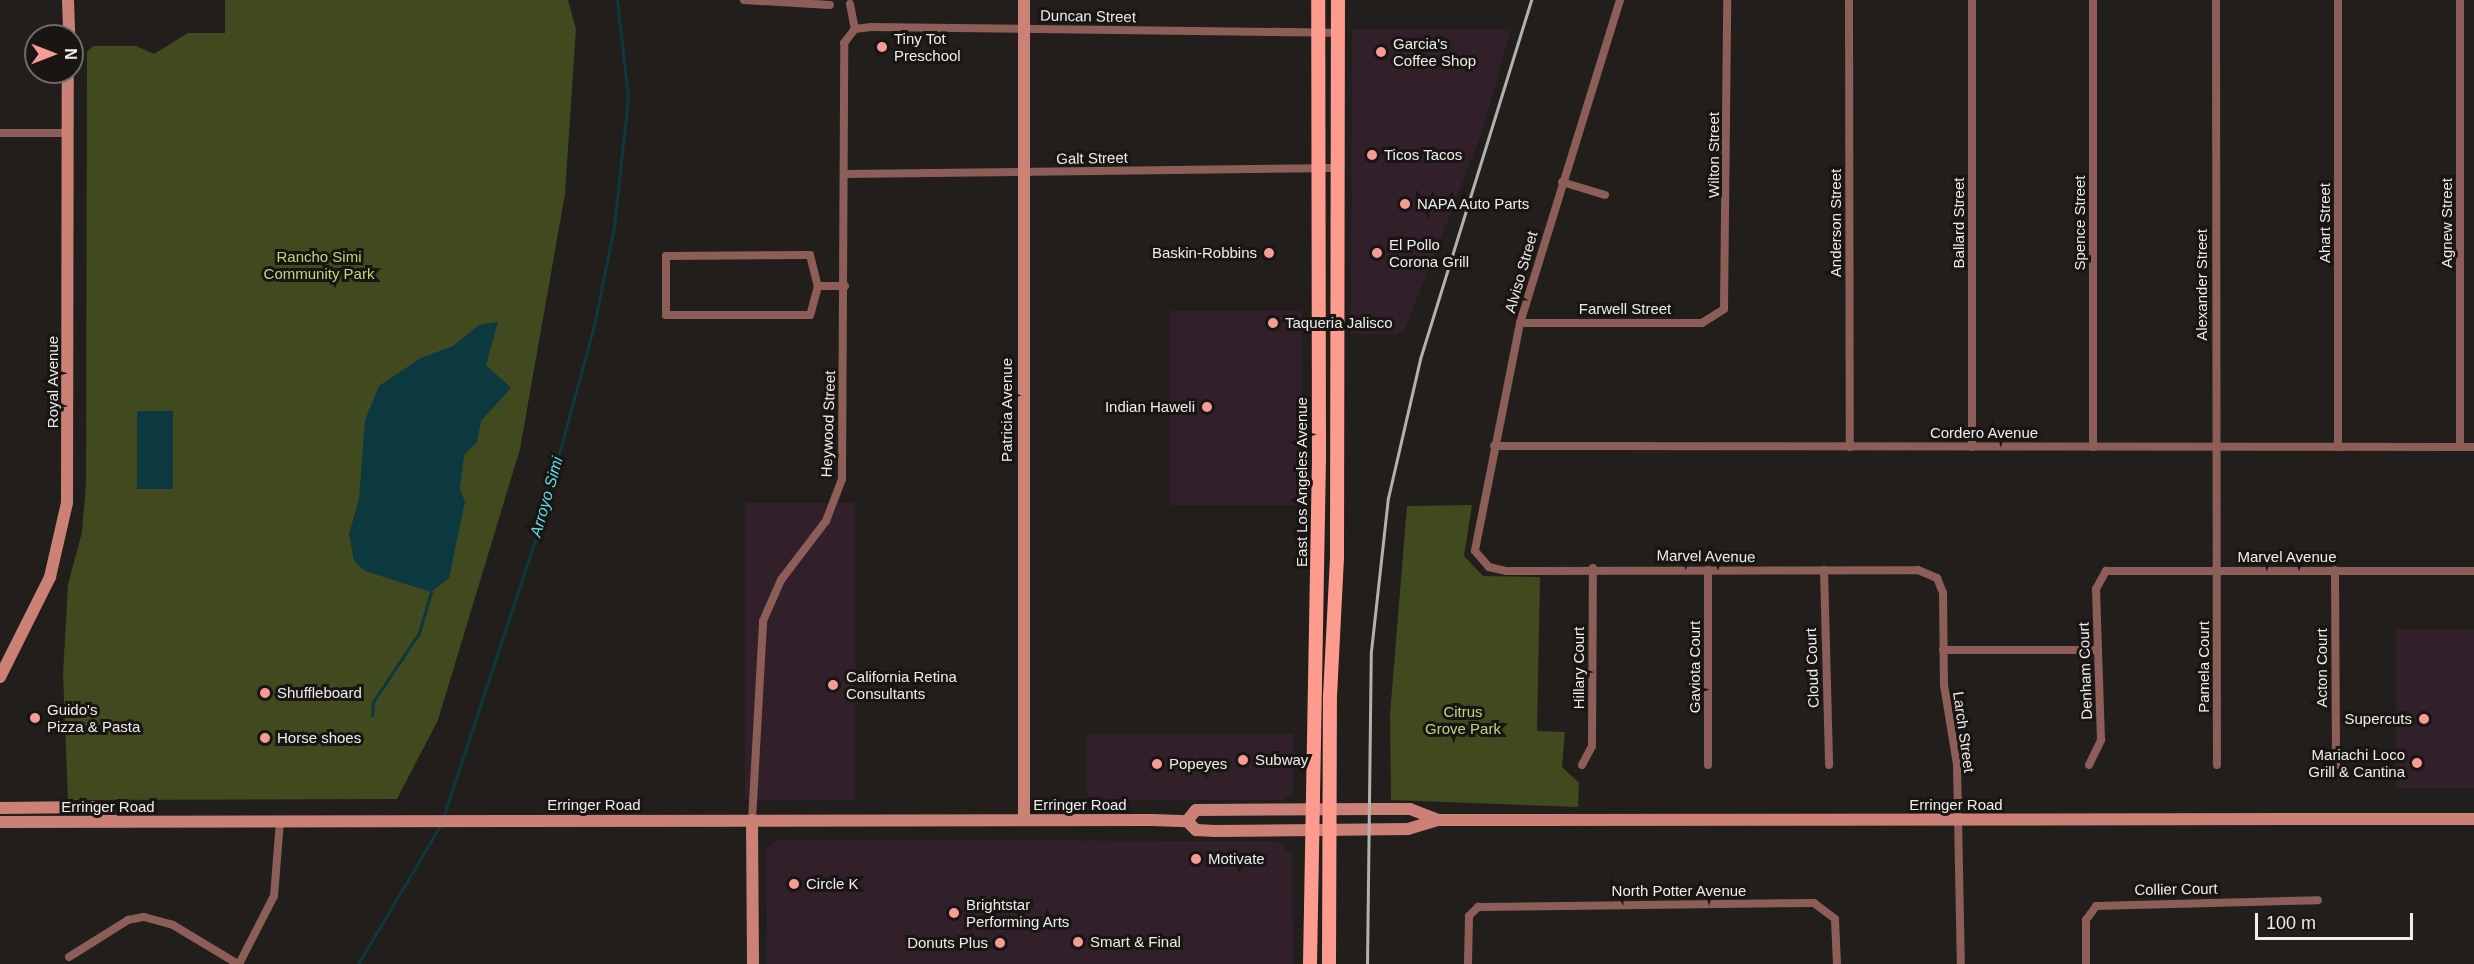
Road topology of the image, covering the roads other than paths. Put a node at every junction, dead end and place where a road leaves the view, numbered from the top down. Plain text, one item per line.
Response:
1 (68, 0) edge
2 (744, 0) edge
3 (1024, 0) edge
4 (1318, 0) edge
5 (1338, 0) edge
6 (1620, 0) edge
7 (1727, 0) edge
8 (1849, 0) edge
9 (1972, 0) edge
10 (2093, 0) edge
11 (2216, 0) edge
12 (2338, 0) edge
13 (2460, 0) edge
14 (830, 4) dead end
15 (850, 4) dead end
16 (69, 24) edge
17 (1024, 28) junction
18 (855, 29) junction
19 (1318, 30) junction
20 (1338, 33) junction
21 (68, 84) edge
22 (0, 133) edge
23 (68, 133) junction
24 (1319, 168) junction
25 (1339, 168) junction
26 (1022, 173) junction
27 (845, 174) junction
28 (1562, 182) junction
29 (1605, 195) dead end
30 (818, 286) junction
31 (845, 286) junction
32 (1724, 309) joint
33 (1520, 323) junction
34 (1494, 446) junction
35 (1850, 447) junction
36 (1972, 447) junction
37 (2094, 447) junction
38 (2216, 447) junction
39 (2338, 447) junction
40 (2460, 447) junction
41 (2474, 447) edge
42 (1478, 557) joint
43 (1593, 568) junction
44 (1708, 570) junction
45 (1824, 570) junction
46 (2217, 570) junction
47 (2335, 570) junction
48 (2474, 571) edge
49 (2102, 574) joint
50 (1937, 578) joint
51 (1943, 650) junction
52 (2096, 650) junction
53 (0, 677) edge
54 (1582, 765) dead end
55 (1708, 765) dead end
56 (1829, 765) dead end
57 (2089, 765) dead end
58 (2217, 765) dead end
59 (2336, 765) dead end
60 (0, 808) edge
61 (1309, 810) junction
62 (1329, 810) junction
63 (1024, 819) junction
64 (2474, 819) edge
65 (752, 820) junction
66 (1438, 820) junction
67 (1958, 820) junction
68 (1187, 821) junction
69 (0, 822) edge
70 (115, 822) junction
71 (280, 822) junction
72 (1309, 830) junction
73 (1329, 830) junction
74 (2318, 900) dead end
75 (69, 957) dead end
76 (239, 964) edge
77 (753, 964) edge
78 (1310, 964) edge
79 (1329, 964) edge
80 (1468, 964) edge
81 (1837, 964) edge
82 (1962, 964) edge
83 (2086, 964) edge

1 - 16 main road
2 - 14 street
3 - 17 main road, Patricia Avenue
4 - 19 main road, East Los Angeles Avenue
5 - 20 main road
6 - 28 street, Alviso Street
7 - 32 street, Wilton Street
8 - 35 street, Anderson Street
9 - 36 street, Ballard Street
10 - 37 street, Spence Street
11 - 38 street, Alexander Street
12 - 39 street, Ahart Street
13 - 40 street, Agnew Street
15 - 18 street
17 - 18 street, Duncan Street
17 - 19 street, Duncan Street
17 - 26 main road, Patricia Avenue
18 - 27 street, Heywood Street
19 - 20 street, Duncan Street
19 - 24 main road, East Los Angeles Avenue
20 - 25 main road
21 - 23 main road, Royal Avenue
22 - 23 street
23 - 53 main road, Royal Avenue
24 - 25 street, Galt Street
24 - 26 street, Galt Street
24 - 61 main road, East Los Angeles Avenue
25 - 62 main road
26 - 27 street, Galt Street
26 - 63 main road, Patricia Avenue
27 - 31 street, Heywood Street
28 - 29 street
28 - 33 street, Alviso Street
30 - 30 street
30 - 31 street
31 - 65 street, Heywood Street
32 - 33 street, Farwell Street
33 - 34 street, Alviso Street
34 - 35 street, Cordero Avenue
34 - 42 street, Alviso Street
35 - 36 street, Cordero Avenue
36 - 37 street, Cordero Avenue
37 - 38 street, Cordero Avenue
38 - 39 street, Cordero Avenue
38 - 46 street, Alexander Street
39 - 40 street, Cordero Avenue
40 - 41 street, Cordero Avenue
42 - 43 street, Marvel Avenue
43 - 44 street, Marvel Avenue
43 - 54 street, Hillary Court
44 - 45 street, Marvel Avenue
44 - 55 street, Gaviota Court
45 - 50 street, Marvel Avenue
45 - 56 street, Cloud Court
46 - 47 street, Marvel Avenue
46 - 49 street, Marvel Avenue
46 - 58 street, Pamela Court
47 - 48 street, Marvel Avenue
47 - 59 street, Acton Court
49 - 52 street, Denham Court
50 - 51 street, Larch Street
51 - 52 street
51 - 67 street, Larch Street
52 - 57 street, Denham Court
60 - 70 main road
61 - 62 main road, Erringer Road
61 - 68 main road, Erringer Road
61 - 72 main road, East Los Angeles Avenue
62 - 66 main road, Erringer Road
62 - 73 main road
63 - 65 main road, Erringer Road
63 - 68 main road, Erringer Road
64 - 67 main road, Erringer Road
65 - 71 main road, Erringer Road
65 - 77 main road, Heywood Street
66 - 67 main road, Erringer Road
66 - 73 main road, Erringer Road
67 - 82 street, Larch Street
68 - 72 main road, Erringer Road
69 - 70 main road, Erringer Road
70 - 71 main road, Erringer Road
71 - 76 street
72 - 73 main road, Erringer Road
72 - 78 main road, East Los Angeles Avenue
73 - 79 main road
74 - 83 street, Collier Court
75 - 76 street
80 - 81 street, North Potter Avenue

